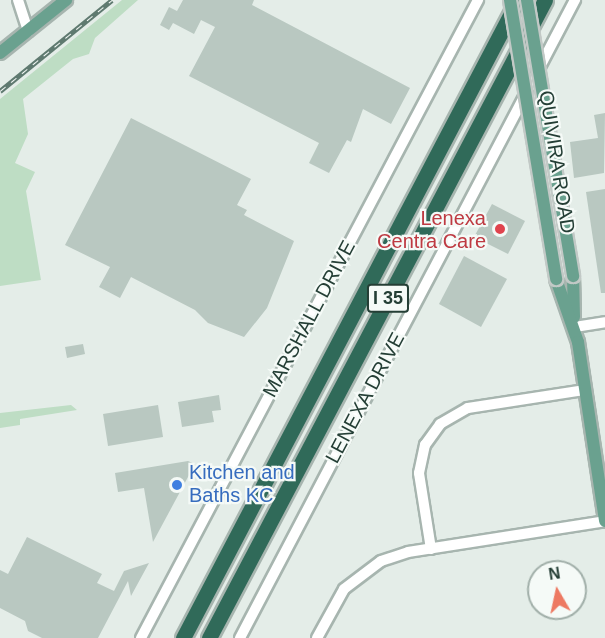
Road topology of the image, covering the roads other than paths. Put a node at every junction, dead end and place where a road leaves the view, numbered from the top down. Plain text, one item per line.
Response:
1 (18, 0) edge
2 (66, 0) edge
3 (478, 0) edge
4 (510, 0) edge
5 (518, 0) edge
6 (527, 0) edge
7 (545, 0) edge
8 (575, 0) edge
9 (28, 31) junction
10 (0, 53) edge
11 (605, 322) edge
12 (575, 327) junction
13 (584, 390) junction
14 (605, 521) edge
15 (431, 549) junction
16 (141, 638) edge
17 (183, 638) edge
18 (209, 638) edge
19 (240, 638) edge
20 (317, 638) edge

1 - 9 street
2 - 9 main road
3 - 16 street, MARSHALL DRIVE
4 - 12 main road, QUIVIRA ROAD, bridge
5 - 17 highway, I 35
6 - 12 main road, QUIVIRA ROAD, bridge
7 - 18 highway, I 35
8 - 19 street, LENEXA DRIVE
9 - 10 main road
11 - 12 street
12 - 13 main road, QUIVIRA ROAD
13 - 14 main road, QUIVIRA ROAD
13 - 15 street
14 - 15 street
15 - 20 street

